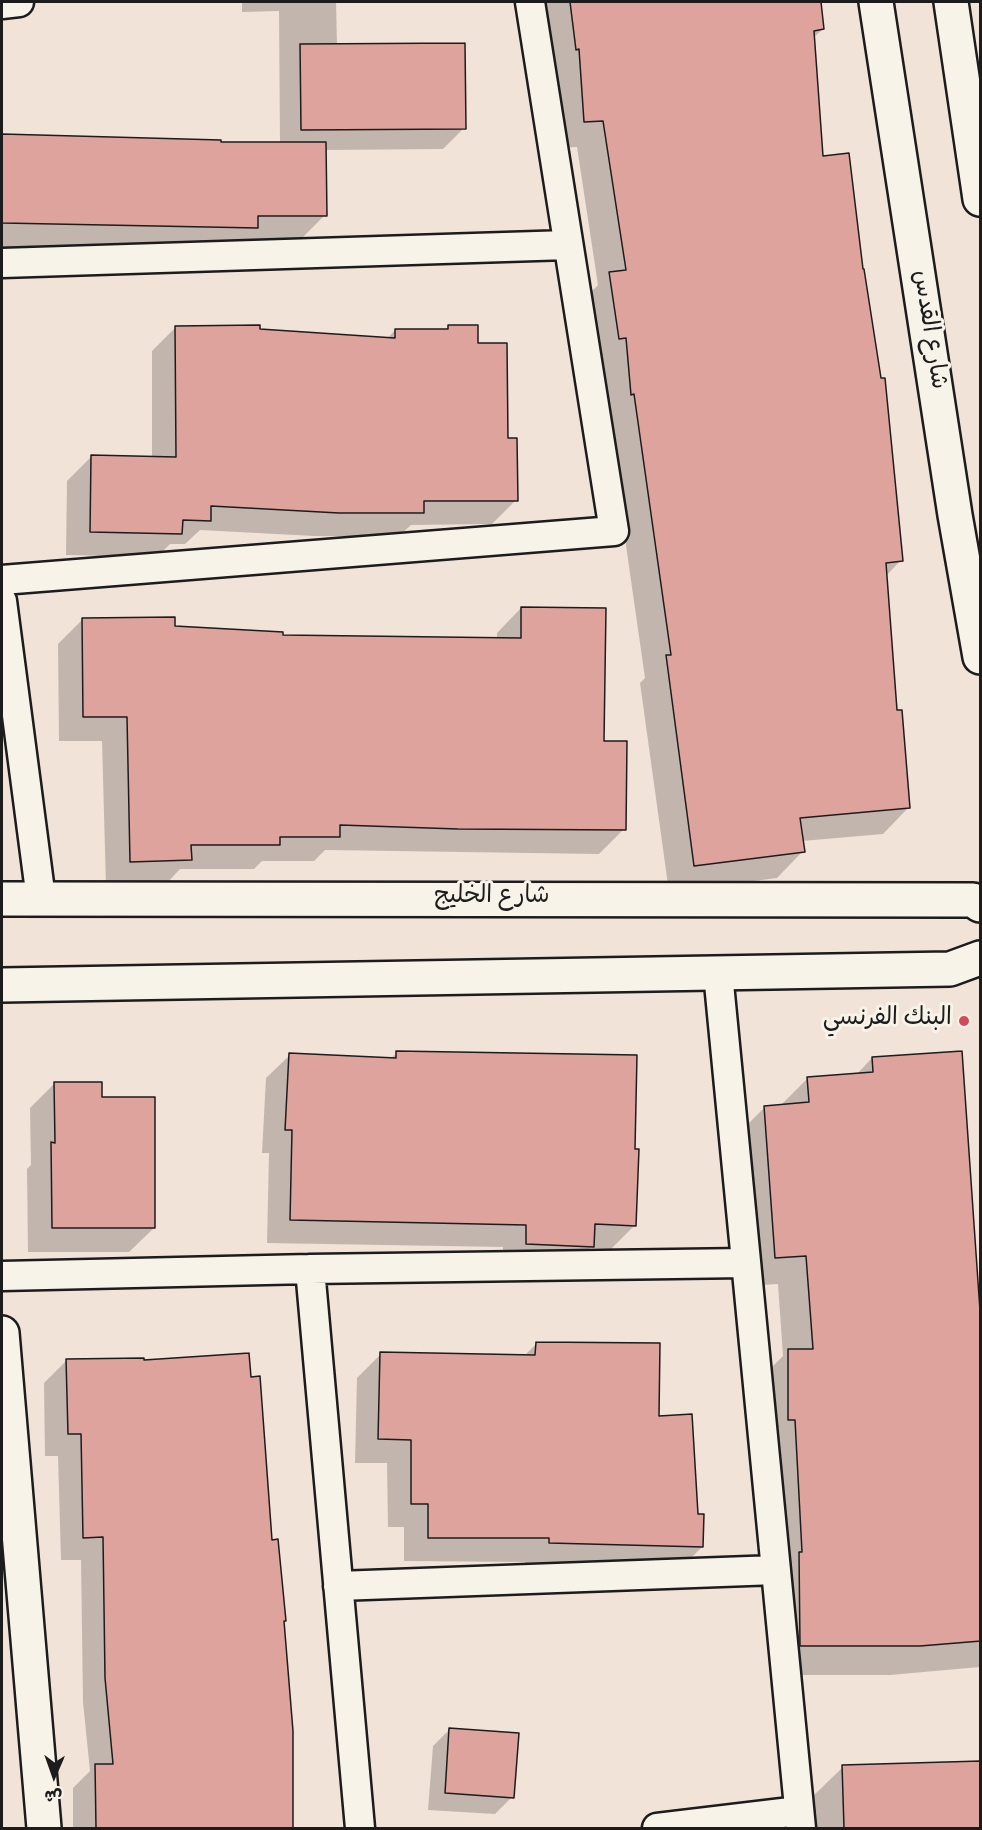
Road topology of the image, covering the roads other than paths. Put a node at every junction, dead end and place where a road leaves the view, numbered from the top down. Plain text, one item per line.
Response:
1 (19, 2) edge
2 (530, 2) edge
3 (876, 2) edge
4 (951, 2) edge
5 (2, 4) edge
6 (980, 197) edge
7 (568, 245) junction
8 (2, 263) edge
9 (2, 580) edge
10 (2, 601) edge
11 (981, 657) edge
12 (2, 899) edge
13 (41, 899) junction
14 (981, 905) edge
15 (981, 958) edge
16 (718, 973) junction
17 (2, 985) edge
18 (746, 1263) junction
19 (310, 1269) junction
20 (2, 1276) edge
21 (2, 1333) edge
22 (776, 1570) junction
23 (338, 1586) junction
24 (800, 1820) edge
25 (44, 1828) edge
26 (360, 1828) edge
27 (657, 1828) edge

1 - 5 street
2 - 7 street
3 - 11 street, شارع القدس
4 - 6 street
7 - 8 street
7 - 9 street
10 - 13 street
12 - 13 street, شارع الخليج
13 - 14 street, شارع الخليج
15 - 16 street
16 - 17 street
16 - 18 street
18 - 19 street
18 - 22 street
19 - 20 street
19 - 23 street
21 - 25 street
22 - 23 street
22 - 24 street
23 - 26 street
24 - 27 street

